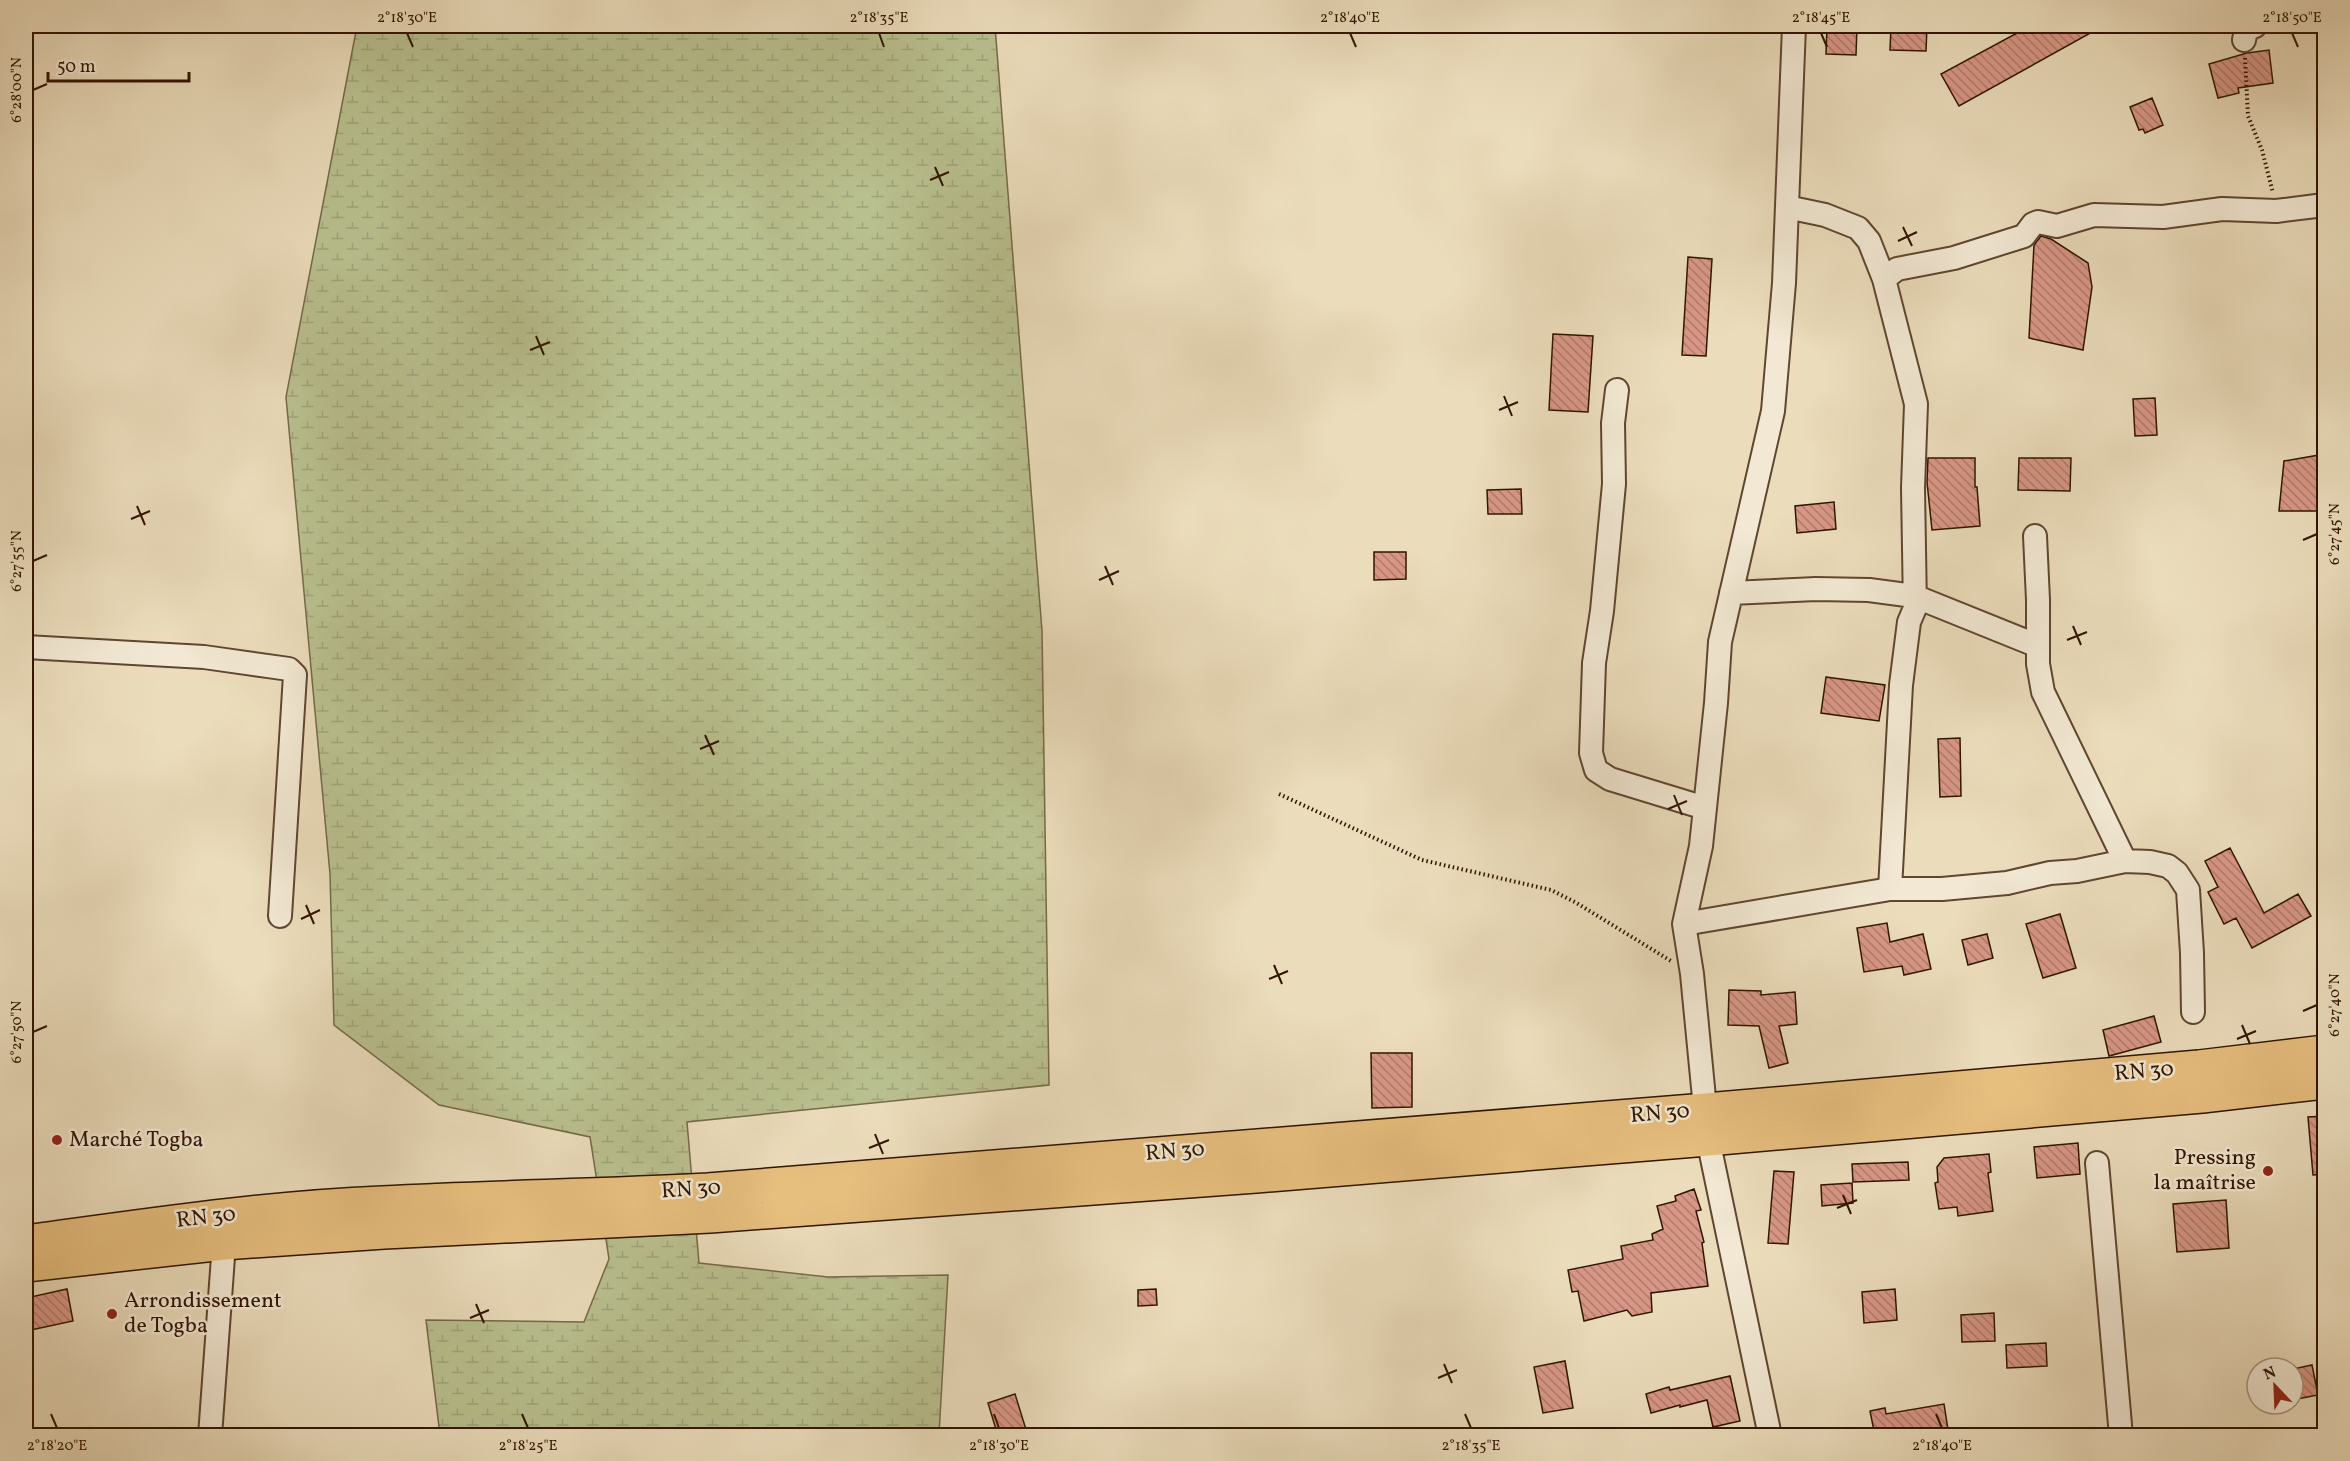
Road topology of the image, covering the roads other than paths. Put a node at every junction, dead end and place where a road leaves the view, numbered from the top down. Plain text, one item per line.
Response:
1 (1794, 26) edge
2 (2325, 205) edge
3 (1787, 207) junction
4 (1884, 279) junction
5 (1617, 390) dead end
6 (2035, 536) dead end
7 (1731, 593) junction
8 (1914, 596) junction
9 (2038, 646) junction
10 (26, 647) edge
11 (1705, 808) junction
12 (2125, 861) junction
13 (1890, 889) junction
14 (280, 916) dead end
15 (1684, 924) junction
16 (2193, 1012) dead end
17 (2325, 1052) edge
18 (2325, 1082) edge
19 (1707, 1124) junction
20 (2097, 1163) dead end
21 (591, 1209) junction
22 (26, 1242) edge
23 (224, 1243) junction
24 (26, 1265) edge
25 (210, 1436) edge
26 (1770, 1436) edge
27 (2121, 1436) edge

1 - 3 street
2 - 4 street
3 - 4 street
3 - 7 street
4 - 8 street
5 - 11 street
6 - 9 street
7 - 8 street
7 - 11 street
8 - 9 street
8 - 13 street
9 - 12 street
10 - 14 street
11 - 15 street
12 - 13 street
12 - 16 street
13 - 15 street
15 - 19 street
17 - 19 main road, RN 30 / RN 30
18 - 19 main road, RN 30
19 - 21 main road, RN 30 / RN 30
19 - 26 street
20 - 27 street
21 - 22 main road, RN 30 / RN 30
21 - 23 main road, RN 30
23 - 24 main road, RN 30
23 - 25 street

